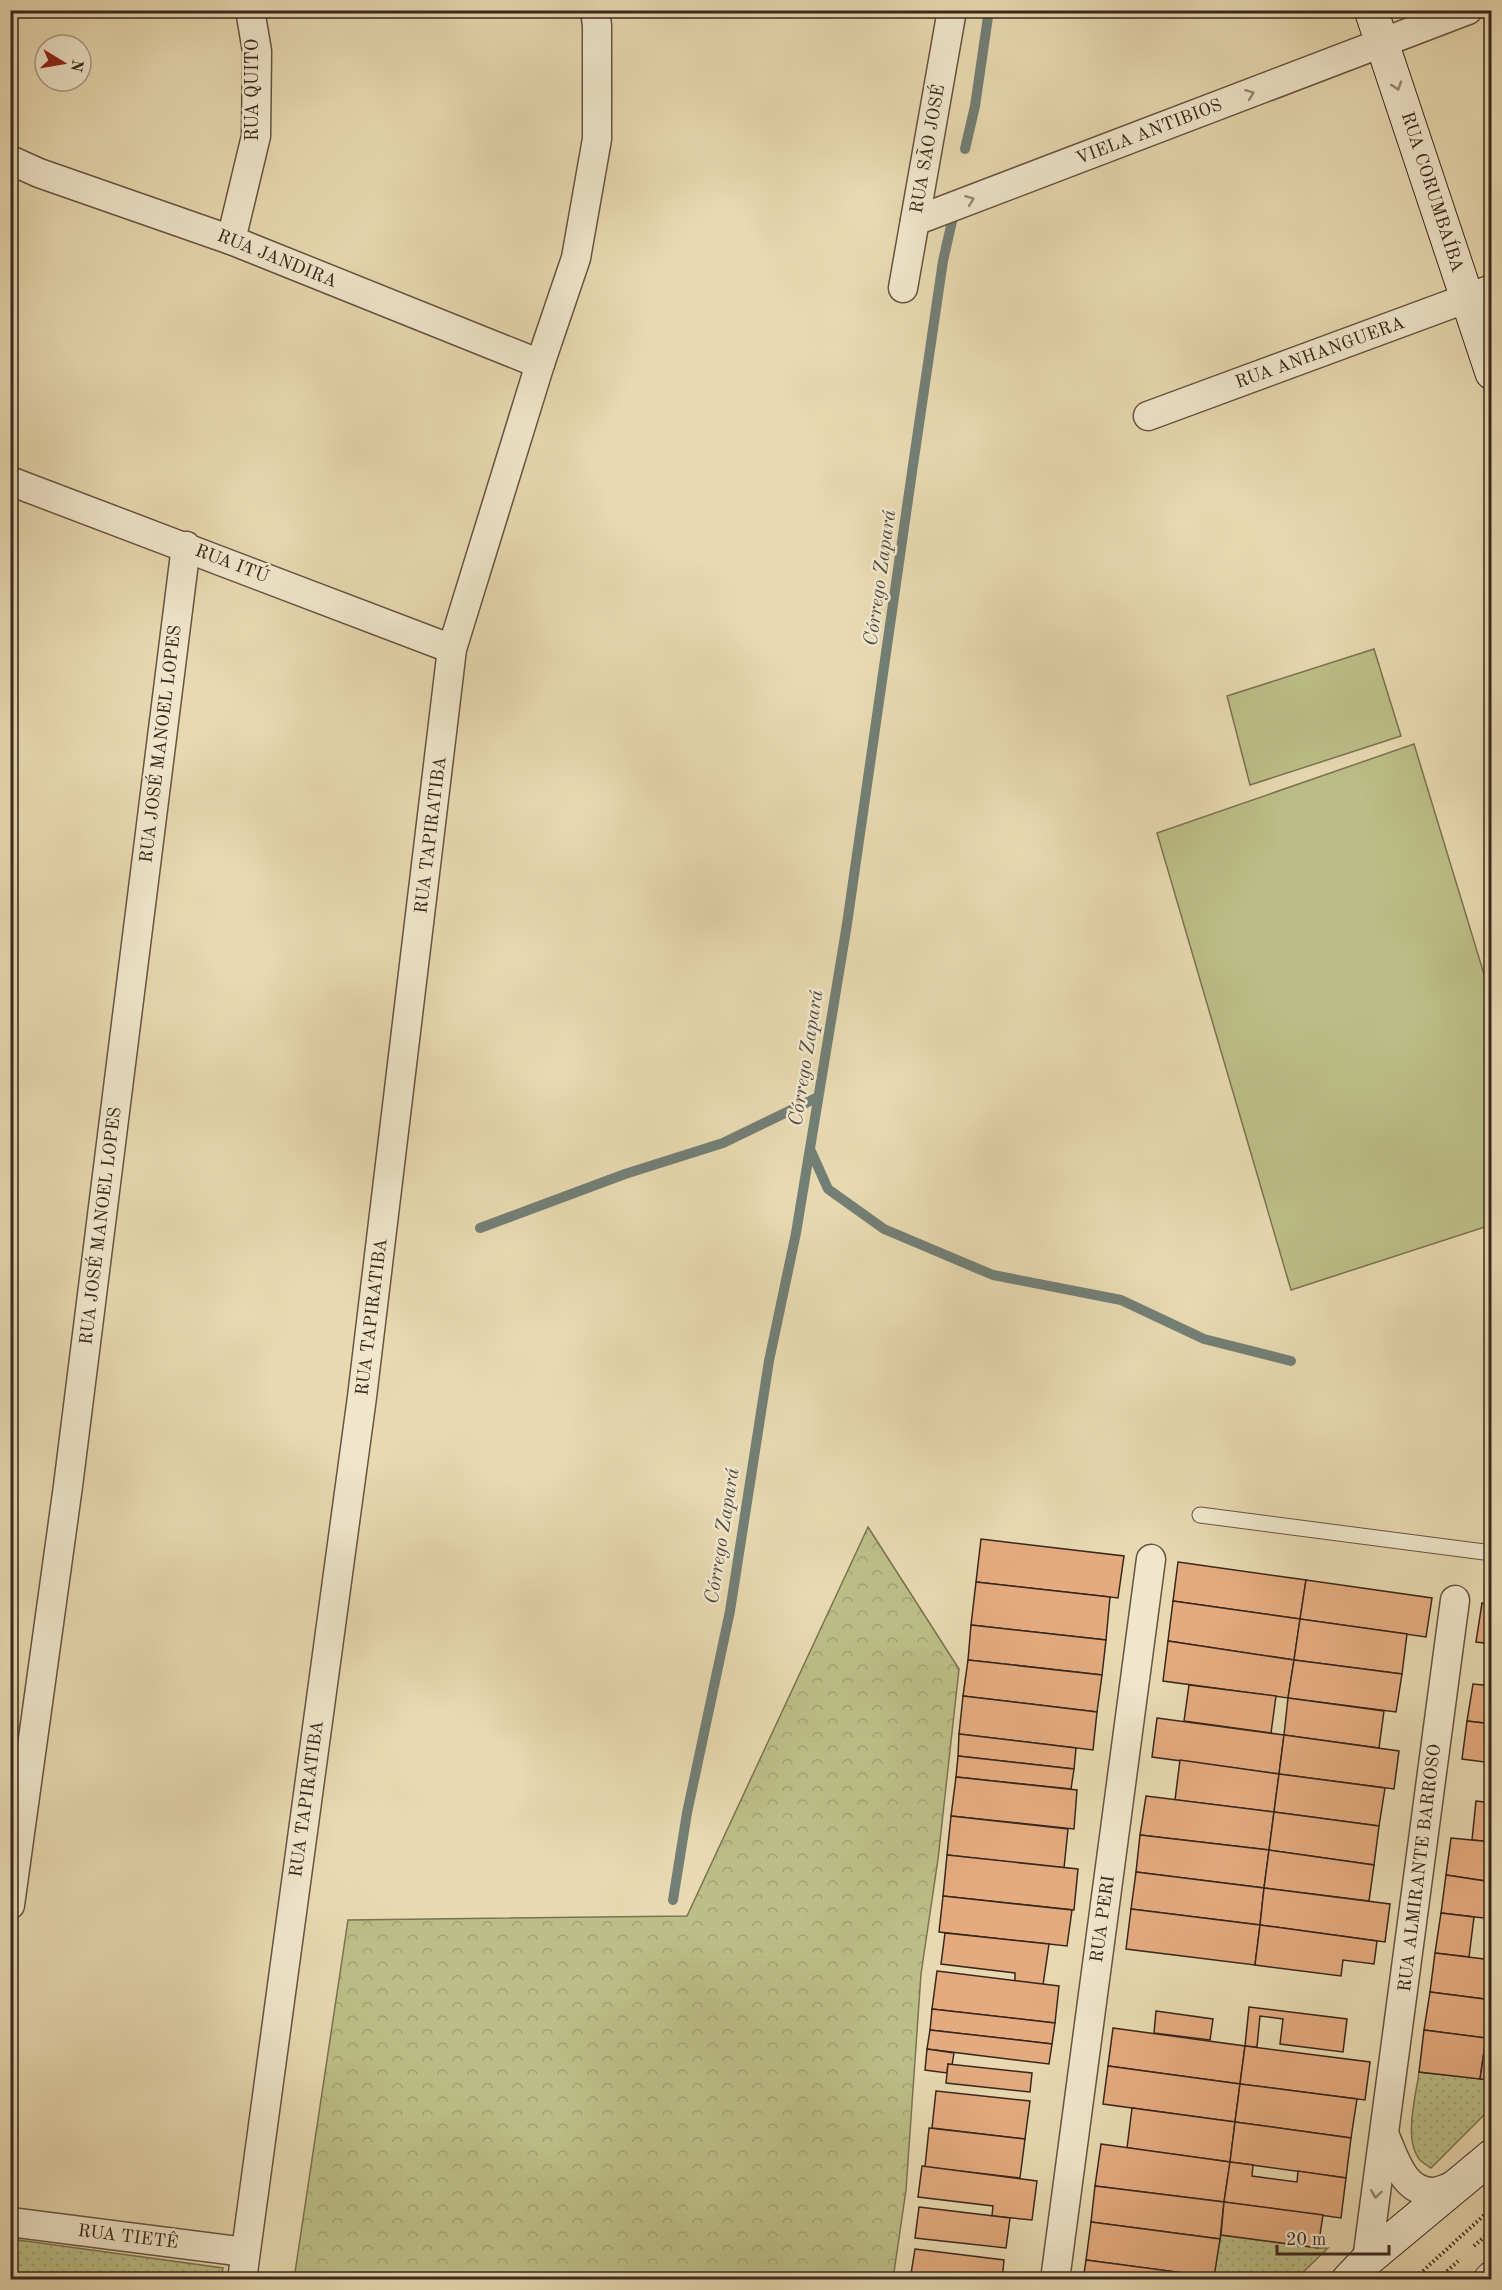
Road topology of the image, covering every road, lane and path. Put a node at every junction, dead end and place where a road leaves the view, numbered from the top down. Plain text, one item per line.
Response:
1 (250, 10) edge
2 (595, 10) edge
3 (952, 10) edge
4 (1371, 10) edge
5 (1468, 10) edge
6 (1383, 44) junction
7 (10, 160) edge
8 (915, 221) junction
9 (231, 240) junction
10 (903, 288) dead end
11 (1479, 294) edge
12 (540, 364) junction
13 (1491, 373) edge
14 (1148, 416) dead end
15 (10, 481) edge
16 (186, 546) junction
17 (452, 649) junction
18 (1200, 1515) dead end
19 (1491, 1553) edge
20 (1151, 1559) dead end
21 (1455, 1600) dead end
22 (10, 1905) edge
23 (1385, 2136) junction
24 (1491, 2156) edge
25 (1462, 2182) junction
26 (1491, 2208) edge
27 (10, 2222) edge
28 (244, 2266) edge
29 (1357, 2270) edge
30 (1055, 2280) edge
31 (1413, 2280) edge

1 - 9 street, RUA QUITO
2 - 12 street, RUA TAPIRATIBA
3 - 8 street, RUA SÃO JOSÉ
4 - 6 main road, RUA CORUMBAÍBA
5 - 6 street, VIELA ANTIBIOS
8 -> 6 street, VIELA ANTIBIOS
6 -> 11 main road, RUA CORUMBAÍBA
7 - 9 street, RUA JANDIRA
8 - 10 street, RUA SÃO JOSÉ
9 - 12 street, RUA JANDIRA
11 - 13 main road, RUA CORUMBAÍBA
11 - 14 street, RUA ANHANGUERA
12 - 17 street, RUA TAPIRATIBA
15 - 16 street, RUA ITÚ
16 - 17 street, RUA ITÚ
16 - 22 street, RUA JOSÉ MANOEL LOPES
17 - 28 street, RUA TAPIRATIBA
18 - 19 lane
20 - 30 street, RUA PERI
21 - 23 street, RUA ALMIRANTE BARROSO
23 - 25 street
23 -> 29 street, RUA ALMIRANTE BARROSO
24 - 25 main road
25 - 29 main road
26 - 31 path
27 - 28 street, RUA TIETÊ

